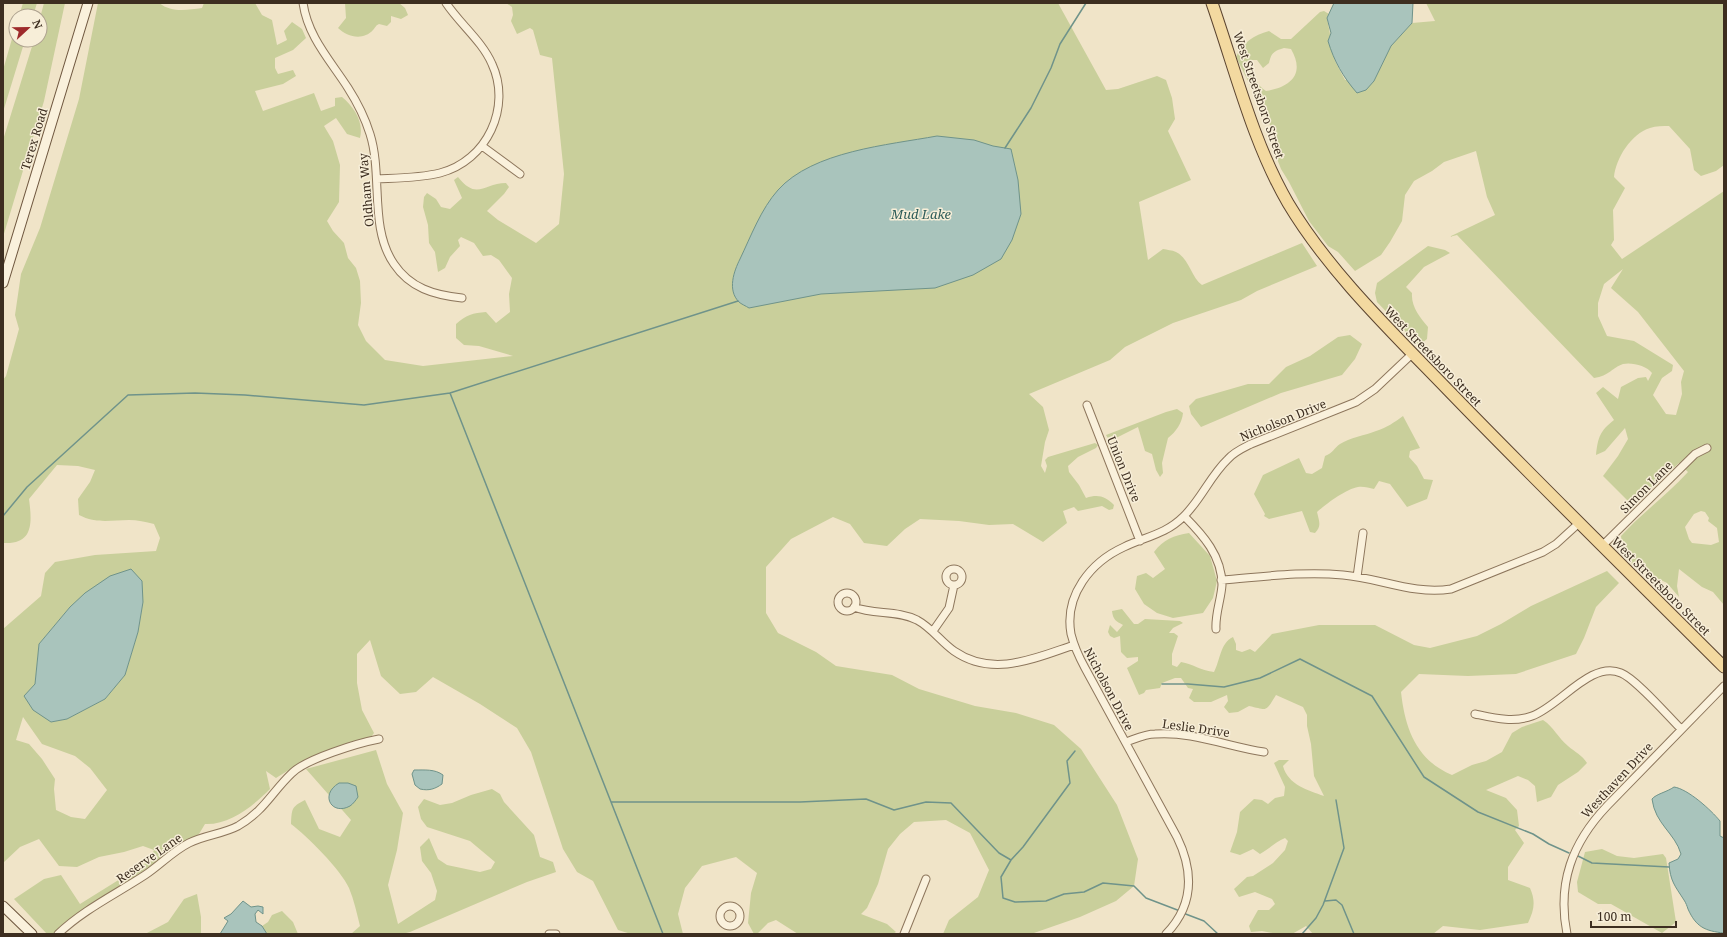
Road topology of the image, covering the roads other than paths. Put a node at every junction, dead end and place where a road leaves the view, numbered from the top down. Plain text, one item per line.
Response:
1 (88, 3) edge
2 (303, 3) edge
3 (446, 3) edge
4 (1212, 3) edge
5 (482, 146) junction
6 (520, 174) dead end
7 (377, 179) junction
8 (3, 283) edge
9 (462, 298) dead end
10 (1412, 354) junction
11 (1087, 405) dead end
12 (1707, 448) dead end
13 (1184, 516) junction
14 (1579, 523) junction
15 (1363, 534) dead end
16 (1140, 541) junction
17 (1602, 546) junction
18 (1357, 576) junction
19 (1221, 580) junction
20 (954, 585) dead end
21 (854, 607) dead end
22 (1216, 629) dead end
23 (933, 632) junction
24 (1074, 645) junction
25 (1724, 667) edge
26 (1724, 686) edge
27 (1475, 714) dead end
28 (1681, 729) junction
29 (378, 739) dead end
30 (1126, 742) junction
31 (1264, 752) dead end
32 (926, 878) dead end
33 (3, 906) edge
34 (32, 934) edge
35 (58, 934) edge
36 (549, 934) edge
37 (556, 934) edge
38 (904, 934) edge
39 (1166, 934) edge
40 (1567, 934) edge

1 - 8 main road, Terex Road
2 - 7 street, Oldham Way
3 - 5 street
4 - 10 main road, West Streetsboro Street
5 - 6 street
5 - 7 street
7 - 9 street, Oldham Way
10 - 13 street, Nicholson Drive
10 - 14 main road, West Streetsboro Street
11 - 16 street, Union Drive
12 - 17 street, Simon Lane
13 - 16 street, Nicholson Drive
13 - 19 street
14 - 17 main road, West Streetsboro Street
14 - 18 street
15 - 18 street
16 - 24 street, Nicholson Drive
17 - 25 main road, West Streetsboro Street
18 - 19 street
19 - 22 street
20 - 23 street
21 - 23 street
23 - 24 street
24 - 30 street, Nicholson Drive
26 - 28 street, Westhaven Drive
27 - 28 street
28 - 40 street, Westhaven Drive
29 - 35 street, Reserve Lane
30 - 31 street, Leslie Drive
30 - 39 street, Nicholson Drive
32 - 38 street
33 - 34 main road
36 - 37 street

